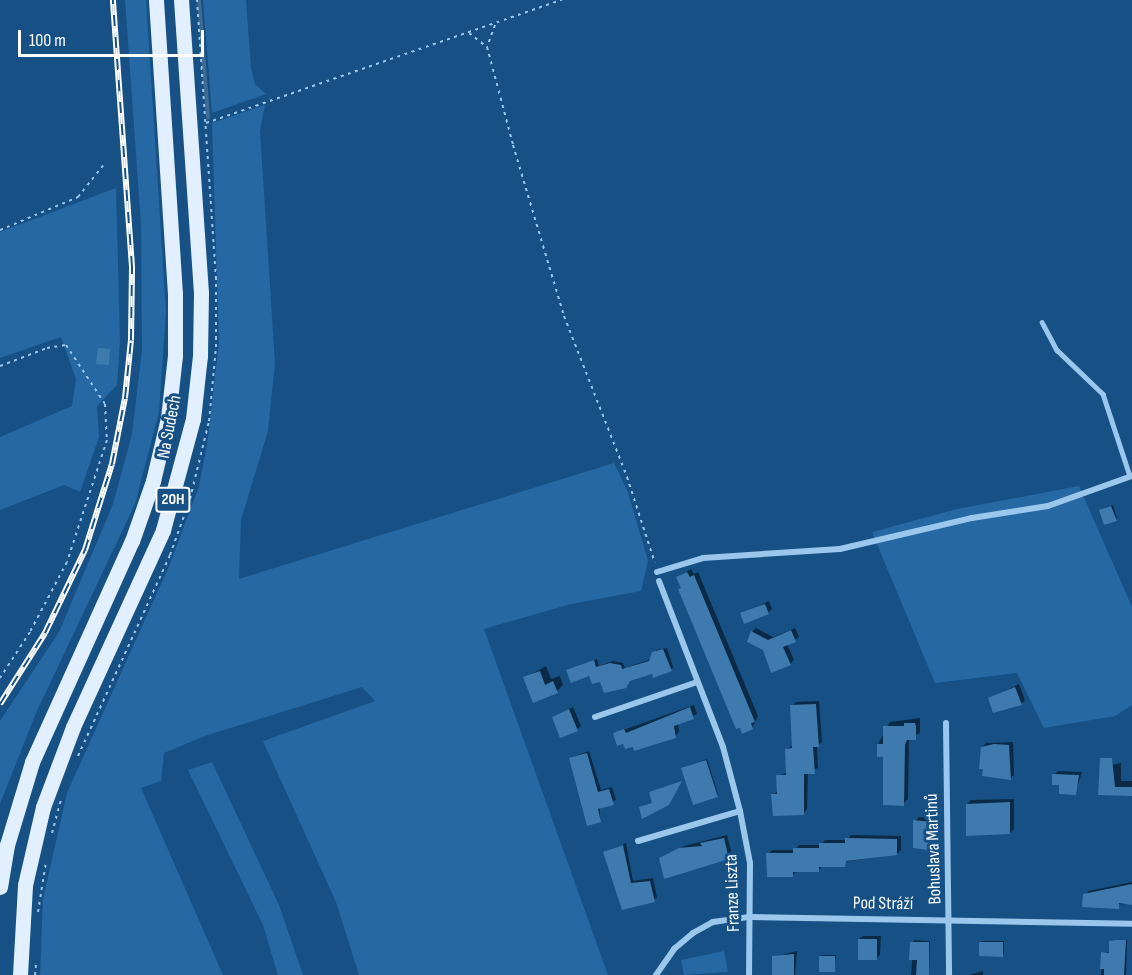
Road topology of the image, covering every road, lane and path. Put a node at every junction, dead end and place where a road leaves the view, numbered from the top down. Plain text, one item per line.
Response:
1 (156, 0) edge
2 (181, 0) edge
3 (562, 0) edge
4 (495, 25) junction
5 (470, 33) junction
6 (488, 47) junction
7 (206, 123) dead end
8 (105, 163) dead end
9 (0, 230) edge
10 (1042, 322) dead end
11 (0, 366) edge
12 (1131, 476) edge
13 (657, 572) joint
14 (659, 580) dead end
15 (0, 678) edge
16 (697, 682) junction
17 (595, 717) dead end
18 (946, 723) dead end
19 (740, 811) junction
20 (638, 841) dead end
21 (0, 887) edge
22 (750, 916) junction
23 (951, 920) junction
24 (1132, 924) edge
25 (20, 975) edge
26 (656, 975) edge
27 (749, 975) edge
28 (949, 975) edge

1 - 21 main road, Na Sudech / 20H
2 - 25 main road, Na Sudech / 20H
3 - 4 path
4 - 5 path
4 - 6 path
5 - 6 path
5 - 7 path
6 - 13 path
8 - 9 path
10 - 12 lane
11 - 15 path
12 - 13 street
14 - 16 street, Franze Liszta
16 - 17 street
16 - 19 street, Franze Liszta
18 - 23 street, Bohuslava Martinů
19 - 20 street
19 - 22 street, Franze Liszta
22 - 23 street, Pod Stráží
22 - 26 street, Pod Stráží
22 - 27 street, Franze Liszta
23 - 24 street, Pod Stráží
23 - 28 street, Bohuslava Martinů

